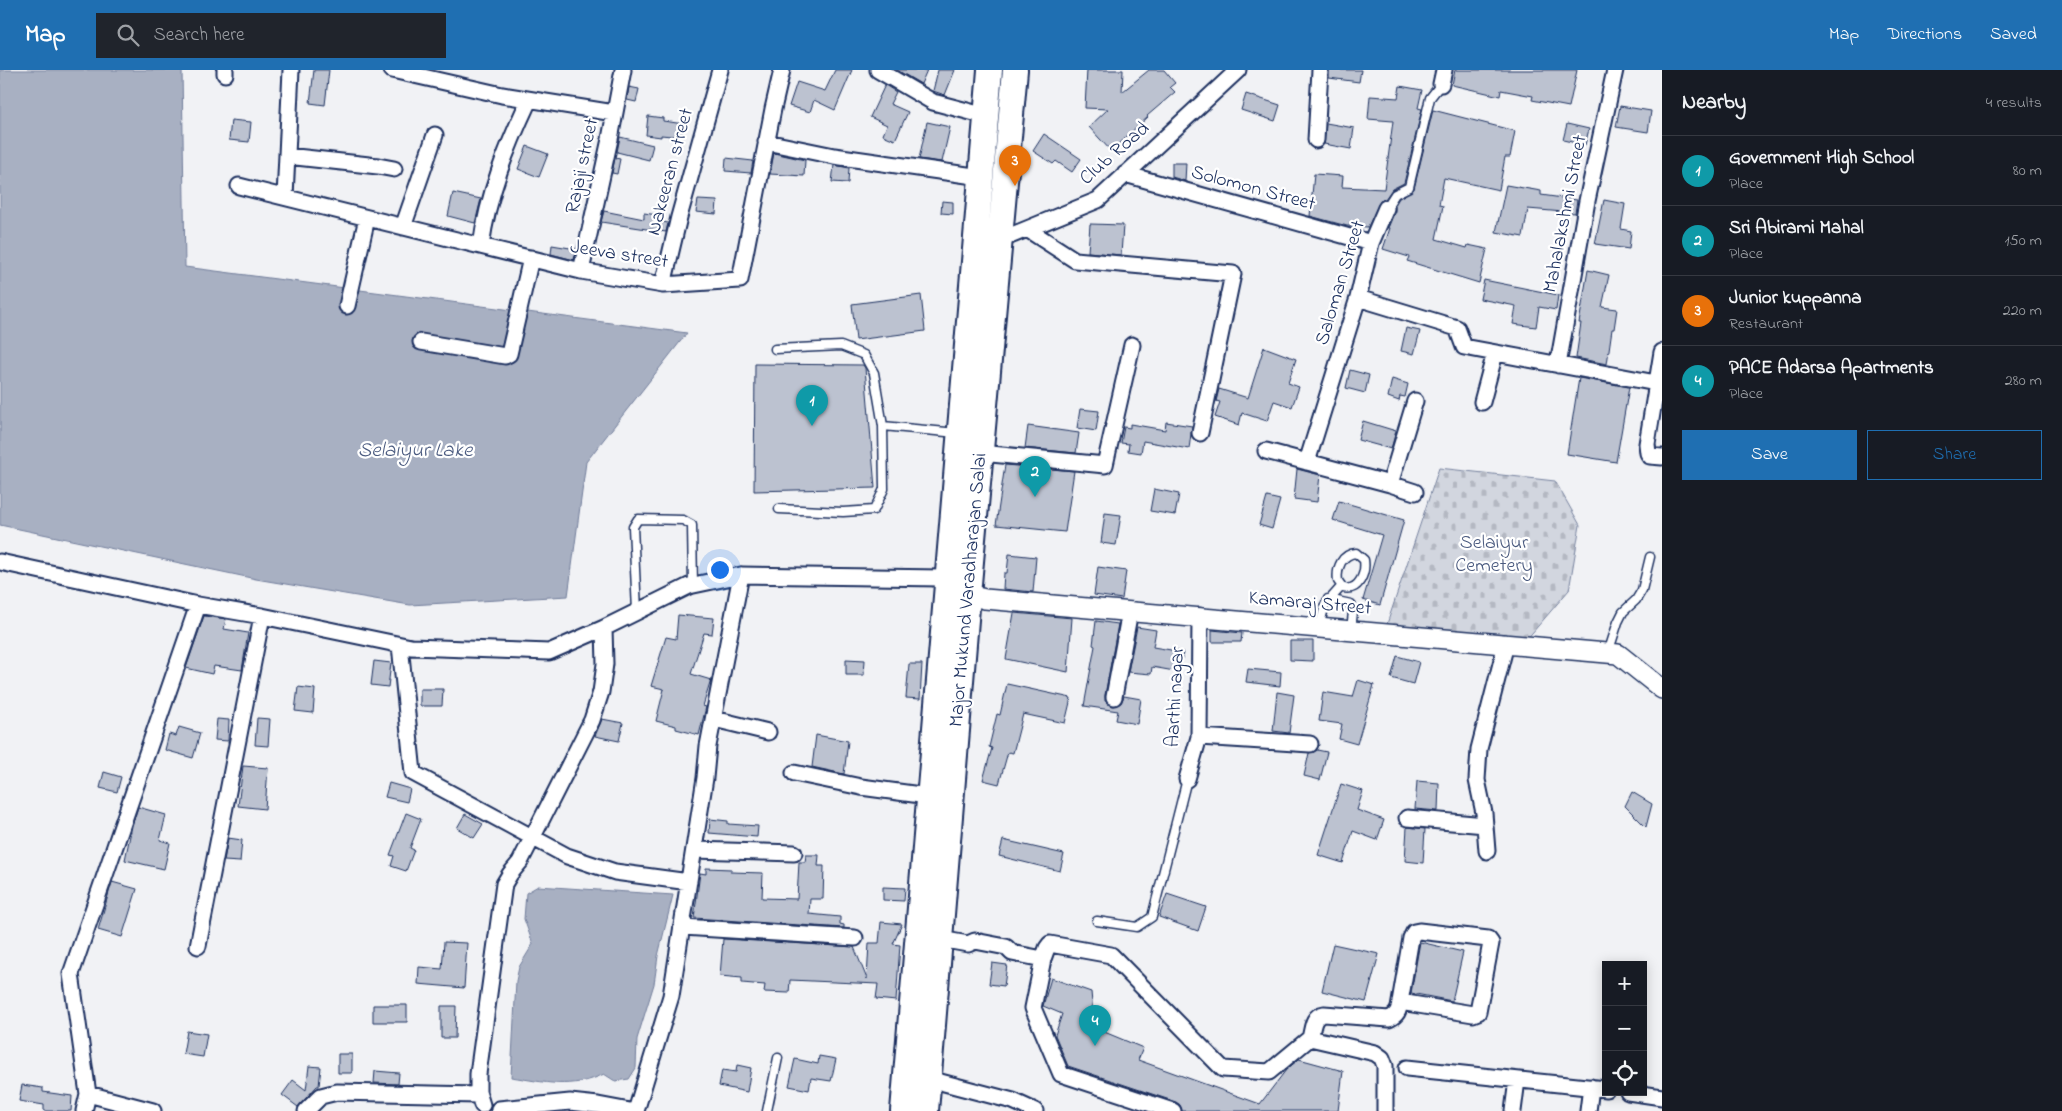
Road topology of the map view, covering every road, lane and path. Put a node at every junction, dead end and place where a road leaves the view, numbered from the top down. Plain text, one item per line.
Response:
1 (291, 70) edge
2 (392, 70) edge
3 (622, 70) edge
4 (720, 70) edge
5 (782, 70) edge
6 (878, 70) edge
7 (990, 70) edge
8 (1015, 70) edge
9 (1238, 70) edge
10 (1320, 70) edge
11 (1615, 70) edge
12 (1443, 77) edge
13 (530, 100) junction
14 (614, 114) junction
15 (986, 116) junction
16 (435, 135) dead end
17 (1316, 140) dead end
18 (766, 142) junction
19 (287, 156) junction
20 (394, 169) dead end
21 (1125, 174) junction
22 (981, 178) junction
23 (239, 186) dead end
24 (286, 197) junction
25 (1386, 208) joint
26 (367, 218) junction
27 (403, 226) junction
28 (1027, 229) junction
29 (1000, 240) junction
30 (1371, 243) junction
31 (481, 246) junction
32 (531, 258) junction
33 (581, 271) junction
34 (663, 285) junction
35 (1358, 298) junction
36 (348, 306) dead end
37 (421, 342) dead end
38 (1132, 346) dead end
39 (774, 349) dead end
40 (1662, 352) edge
41 (1495, 353) junction
42 (1558, 366) junction
43 (1656, 384) junction
44 (1415, 401) dead end
45 (1482, 402) dead end
46 (883, 426) junction
47 (1200, 433) dead end
48 (959, 434) junction
49 (1266, 451) dead end
50 (981, 453) junction
51 (1662, 457) edge
52 (1307, 462) junction
53 (1390, 484) junction
54 (1415, 492) dead end
55 (779, 509) dead end
56 (1650, 556) dead end
57 (0, 562) edge
58 (741, 575) junction
59 (946, 580) junction
60 (693, 585) junction
61 (1341, 587) junction
62 (968, 596) junction
63 (1328, 599) junction
64 (198, 605) junction
65 (1130, 611) junction
66 (262, 616) junction
67 (1200, 616) junction
68 (619, 620) junction
69 (1320, 627) junction
70 (1351, 630) junction
71 (1506, 644) junction
72 (400, 645) junction
73 (1608, 653) junction
74 (1662, 689) edge
75 (1114, 697) dead end
76 (714, 719) junction
77 (768, 732) dead end
78 (1198, 737) junction
79 (1310, 744) dead end
80 (794, 773) dead end
81 (1188, 780) joint
82 (928, 796) junction
83 (1407, 818) dead end
84 (1485, 825) junction
85 (533, 838) junction
86 (694, 850) junction
87 (1487, 851) dead end
88 (794, 853) dead end
89 (689, 882) junction
90 (1097, 921) dead end
91 (683, 927) junction
92 (855, 938) dead end
93 (940, 939) junction
94 (198, 946) dead end
95 (1043, 960) junction
96 (1400, 1002) junction
97 (1310, 1038) junction
98 (778, 1058) dead end
99 (1407, 1068) dead end
100 (929, 1079) junction
101 (1517, 1080) junction
102 (1599, 1088) edge
103 (88, 1094) junction
104 (1647, 1095) edge
105 (1662, 1097) edge
106 (479, 1103) edge
107 (499, 1110) edge
108 (84, 1111) edge
109 (154, 1111) edge
110 (306, 1111) edge
111 (630, 1111) edge
112 (636, 1111) edge
113 (766, 1111) edge
114 (902, 1111) edge
115 (926, 1111) edge
116 (1035, 1111) edge
117 (1173, 1111) edge
118 (1385, 1111) edge
119 (1513, 1111) edge
120 (1588, 1111) edge

1 - 19 street
2 - 13 street
3 - 14 street, Rajaji street
4 - 34 street, Nakeeran street
5 - 18 street, Jeeva street
6 - 15 street
7 - 15 main road, Major Mukund Varadharajan Salai
8 - 29 main road, Major Mukund Varadharajan Salai
9 - 21 street, Club Road
10 - 17 street
11 - 42 street, Mahalakshmi Street
12 - 25 lane, Saloman Street
13 - 14 street
13 - 31 street
14 - 33 street, Rajaji street
15 - 22 main road, Major Mukund Varadharajan Salai
16 - 27 street
18 - 22 street
18 - 34 street, Jeeva street
19 - 20 street
19 - 24 street
21 - 28 street, Club Road
21 - 30 street, Solomon Street
22 - 48 main road, Major Mukund Varadharajan Salai
23 - 24 street, Jeeva street
24 - 26 street, Jeeva street
25 - 30 street, Saloman Street
26 - 27 street, Jeeva street
26 - 36 street
27 - 31 street, Jeeva street
28 - 29 street, Club Road
28 - 47 street
29 - 50 main road, Major Mukund Varadharajan Salai
30 - 35 street, Saloman Street
31 - 32 street, Jeeva street
32 - 33 street, Jeeva street
32 - 37 street
33 - 34 street, Jeeva street
35 - 41 street
35 - 52 street, Saloman Street
38 - 50 street
39 - 46 lane
40 - 43 street
41 - 42 street
41 - 45 street
42 - 43 street
43 - 51 street
44 - 53 street
46 - 48 lane
46 - 55 lane
48 - 59 main road, Major Mukund Varadharajan Salai
49 - 52 street
50 - 62 main road, Major Mukund Varadharajan Salai
52 - 53 street
53 - 54 street
56 - 73 lane
57 - 64 street
58 - 59 street
58 - 60 street
58 - 76 street
59 - 62 street, Kamaraj Street
59 - 82 main road, Major Mukund Varadharajan Salai
60 - 68 street
60 - 68 lane
61 - 61 lane
61 - 63 lane
62 - 65 street, Kamaraj Street
62 - 93 main road, Major Mukund Varadharajan Salai
63 - 69 lane
63 - 70 lane
64 - 66 street
64 - 103 street
65 - 67 street, Kamaraj Street
65 - 75 street
66 - 72 street
66 - 94 street
67 - 69 street, Kamaraj Street
67 - 78 street, Aarthi nagar
68 - 72 street
68 - 85 street
69 - 70 street, Kamaraj Street
70 - 71 street, Kamaraj Street
71 - 73 street, Kamaraj Street
71 - 84 street
72 - 85 street
73 - 74 street, Kamaraj Street
76 - 77 street
76 - 86 street
78 - 79 street
78 - 81 street, Aarthi nagar
80 - 82 street
81 - 90 lane
82 - 114 main road, Major Mukund Varadharajan Salai
83 - 84 street
84 - 87 street
85 - 89 street
85 - 106 street
86 - 88 street
86 - 89 street
89 - 91 street
91 - 92 street
91 - 112 street
93 - 95 street
93 - 100 main road, Major Mukund Varadharajan Salai
95 - 97 street
95 - 117 street
96 - 96 street
96 - 97 street
97 - 118 street
98 - 113 lane
99 - 101 street
100 - 115 main road, Major Mukund Varadharajan Salai
100 - 116 street
101 - 102 street
101 - 119 street
102 - 120 street
103 - 108 street
103 - 109 street
104 - 105 street
106 - 107 street
106 - 110 street
107 - 111 street

